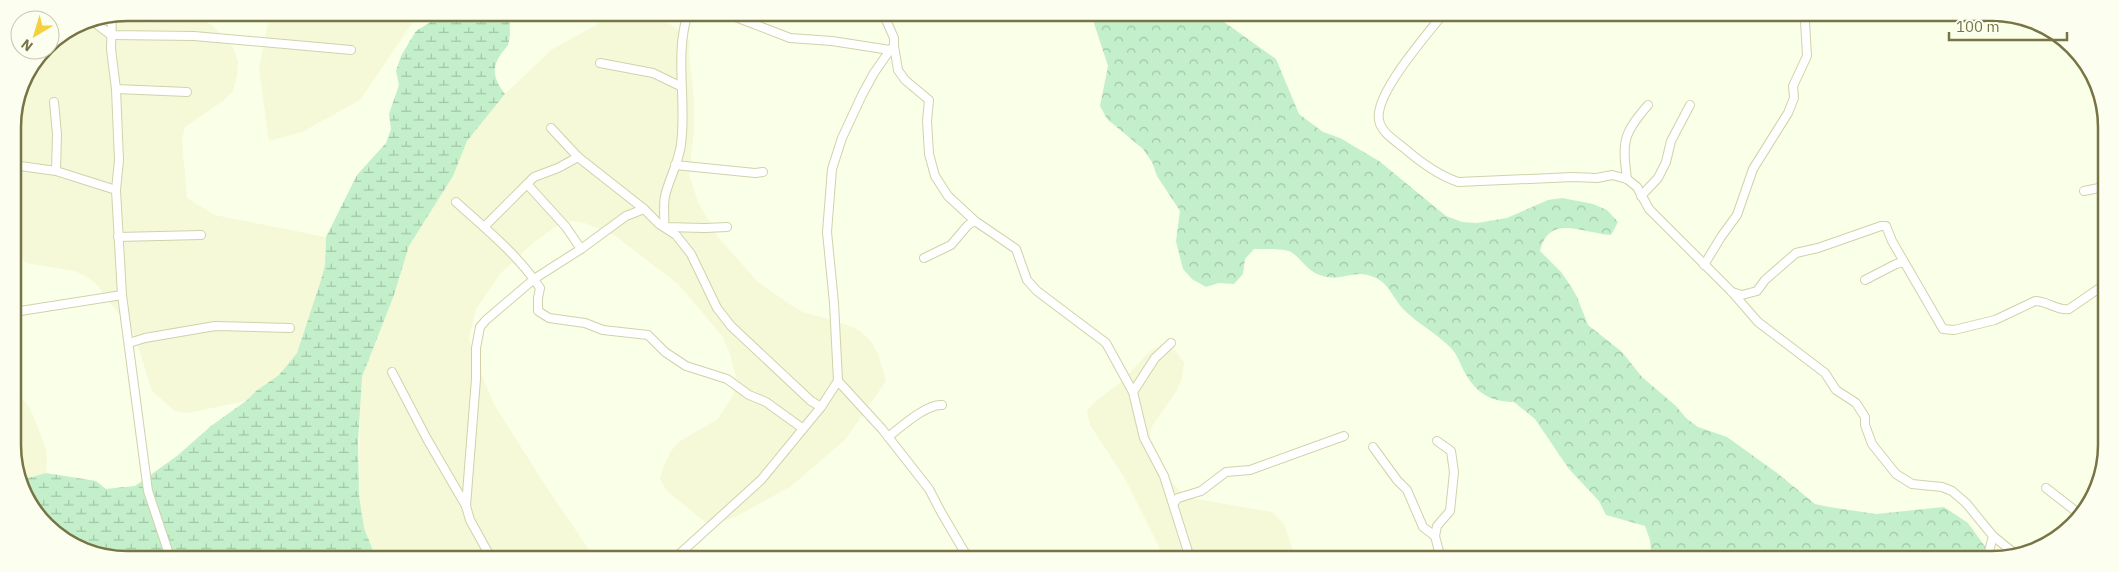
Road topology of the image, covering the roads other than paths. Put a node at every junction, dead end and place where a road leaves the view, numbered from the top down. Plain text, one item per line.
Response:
1 (686, 21) edge
2 (746, 21) edge
3 (887, 21) edge
4 (1438, 21) edge
5 (1805, 21) dead end
6 (112, 22) edge
7 (98, 25) edge
8 (111, 35) junction
9 (892, 48) junction
10 (351, 50) dead end
11 (600, 63) dead end
12 (680, 86) junction
13 (116, 89) junction
14 (187, 92) dead end
15 (54, 102) dead end
16 (1648, 105) dead end
17 (1690, 105) dead end
18 (551, 128) dead end
19 (578, 157) junction
20 (675, 165) junction
21 (21, 166) edge
22 (56, 171) junction
23 (763, 172) dead end
24 (1627, 179) junction
25 (527, 184) junction
26 (2098, 188) edge
27 (116, 190) junction
28 (2084, 191) dead end
29 (1641, 196) junction
30 (456, 202) dead end
31 (644, 209) junction
32 (975, 221) junction
33 (484, 227) junction
34 (664, 227) junction
35 (727, 227) dead end
36 (201, 235) dead end
37 (118, 237) junction
38 (581, 249) junction
39 (924, 258) dead end
40 (1904, 262) junction
41 (1704, 265) junction
42 (534, 279) junction
43 (1865, 280) dead end
44 (2098, 288) edge
45 (1732, 292) junction
46 (122, 295) junction
47 (21, 311) edge
48 (290, 328) dead end
49 (129, 343) junction
50 (1171, 344) dead end
51 (392, 372) dead end
52 (838, 381) junction
53 (1132, 392) junction
54 (942, 405) dead end
55 (821, 407) junction
56 (802, 428) junction
57 (1344, 436) dead end
58 (888, 437) junction
59 (1437, 441) dead end
60 (1373, 446) dead end
61 (2046, 488) dead end
62 (1174, 503) junction
63 (466, 506) junction
64 (2075, 510) edge
65 (1435, 536) junction
66 (1993, 536) junction
67 (2010, 549) edge
68 (168, 551) edge
69 (486, 551) edge
70 (682, 551) edge
71 (964, 551) edge
72 (1188, 551) edge
73 (1439, 551) edge
74 (1989, 551) edge

1 - 12 street
2 - 9 street
3 - 9 street
4 - 24 street
5 - 41 street
6 - 8 street
7 - 8 street
8 - 10 street
8 - 13 street
9 - 32 street
9 - 52 street
11 - 12 street
12 - 20 street
13 - 14 street
13 - 27 street
15 - 22 street
16 - 24 street
17 - 29 street
18 - 19 street
19 - 25 street
19 - 31 street
20 - 23 street
20 - 34 street
21 - 22 street
22 - 27 street
24 - 29 street
25 - 33 street
25 - 38 street
26 - 28 street
27 - 37 street
29 - 41 street
30 - 33 street
31 - 34 street
31 - 38 street
32 - 39 street
32 - 53 street
33 - 42 street
34 - 35 street
34 - 55 street
36 - 37 street
37 - 46 street
38 - 42 street
40 - 43 street
40 - 44 street
40 - 45 street
41 - 45 street
42 - 56 street
42 - 63 street
45 - 66 street
46 - 47 street
46 - 49 street
48 - 49 street
49 - 68 street
50 - 53 street
51 - 63 street
52 - 55 street
52 - 58 street
53 - 62 street
54 - 58 street
55 - 56 street
56 - 70 street
57 - 62 street
58 - 71 street
59 - 65 street
60 - 65 street
61 - 64 street
62 - 72 street
63 - 69 street
65 - 73 street
66 - 67 street
66 - 74 street

